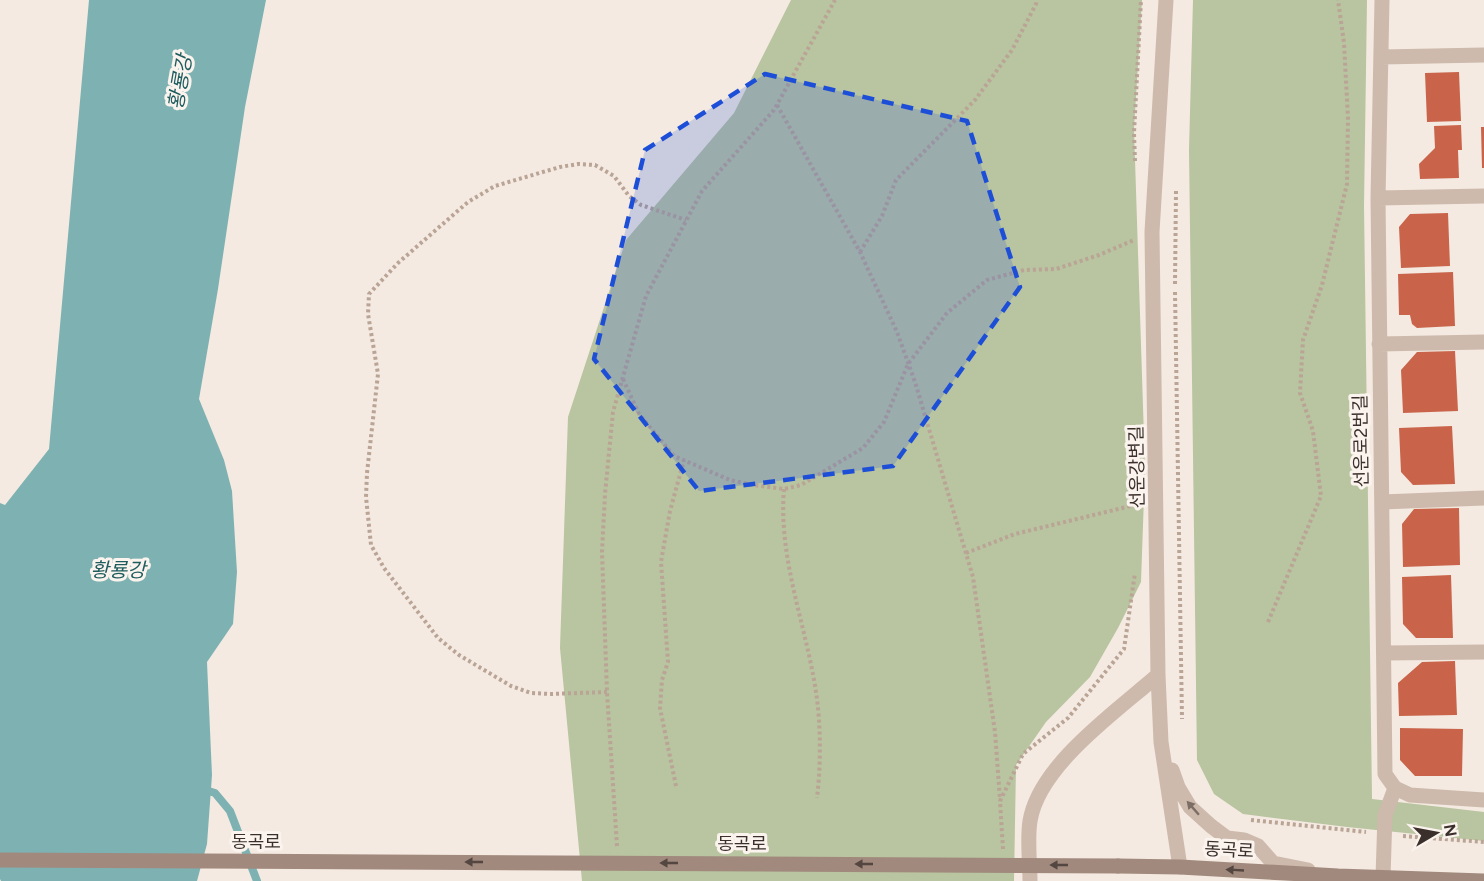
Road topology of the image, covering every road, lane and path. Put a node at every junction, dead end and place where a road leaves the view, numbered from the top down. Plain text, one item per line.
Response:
1 (835, 0) edge
2 (1037, 0) edge
3 (1141, 0) edge
4 (1166, 0) edge
5 (1338, 0) edge
6 (1382, 0) edge
7 (1484, 55) edge
8 (1381, 57) junction
9 (777, 105) junction
10 (1135, 168) dead end
11 (1176, 188) dead end
12 (1484, 196) edge
13 (1378, 198) junction
14 (686, 220) junction
15 (1136, 251) dead end
16 (860, 252) junction
17 (1484, 342) edge
18 (1379, 344) junction
19 (908, 364) junction
20 (622, 379) junction
21 (684, 460) junction
22 (784, 489) junction
23 (1139, 493) dead end
24 (1484, 498) edge
25 (1157, 500) junction
26 (1382, 502) junction
27 (1138, 504) junction
28 (1138, 515) dead end
29 (966, 553) junction
30 (1135, 570) dead end
31 (1268, 622) dead end
32 (1484, 652) edge
33 (1384, 653) junction
34 (1158, 675) junction
35 (607, 692) junction
36 (1182, 729) dead end
37 (1161, 742) junction
38 (676, 786) dead end
39 (1395, 788) junction
40 (817, 798) dead end
41 (1484, 800) edge
42 (1000, 801) junction
43 (1244, 819) dead end
44 (1385, 834) junction
45 (1484, 842) edge
46 (617, 846) dead end
47 (1002, 858) dead end
48 (0, 860) edge
49 (1180, 867) junction
50 (1338, 876) junction
51 (1383, 877) junction
52 (1030, 881) edge
53 (1483, 881) edge

1 - 9 path
2 - 16 path
3 - 10 path
4 - 25 street, 선운강변길
5 - 31 path
6 - 8 street, 선운로2번길
7 - 8 street
8 - 13 street, 선운로2번길
9 - 14 path
9 - 16 path
11 - 36 path
12 - 13 street
13 - 18 street, 선운로2번길
14 - 20 path
14 - 35 path
15 - 19 path
16 - 19 path
17 - 18 street
18 - 26 street, 선운로2번길
19 - 22 path
19 - 29 path
20 - 21 path
20 - 35 path
21 - 22 path
21 - 38 path
22 - 40 path
23 - 27 path
24 - 26 street
25 - 27 path
25 - 34 street, 선운강변길
26 - 33 street, 선운로2번길
27 - 28 path
27 - 29 path
29 - 42 path
30 - 42 path
32 - 33 street
33 - 39 street, 선운로2번길
34 - 37 street, 선운강변길
34 - 52 street
35 - 46 path
37 - 49 street
50 -> 37 street
39 - 41 street
39 - 44 street
42 - 47 path
43 - 44 path
44 - 45 path
44 - 51 street
49 -> 48 main road, 동곡로, bridge
50 -> 49 main road, 동곡로
50 - 51 main road, 동곡로
51 - 53 main road, 동곡로

